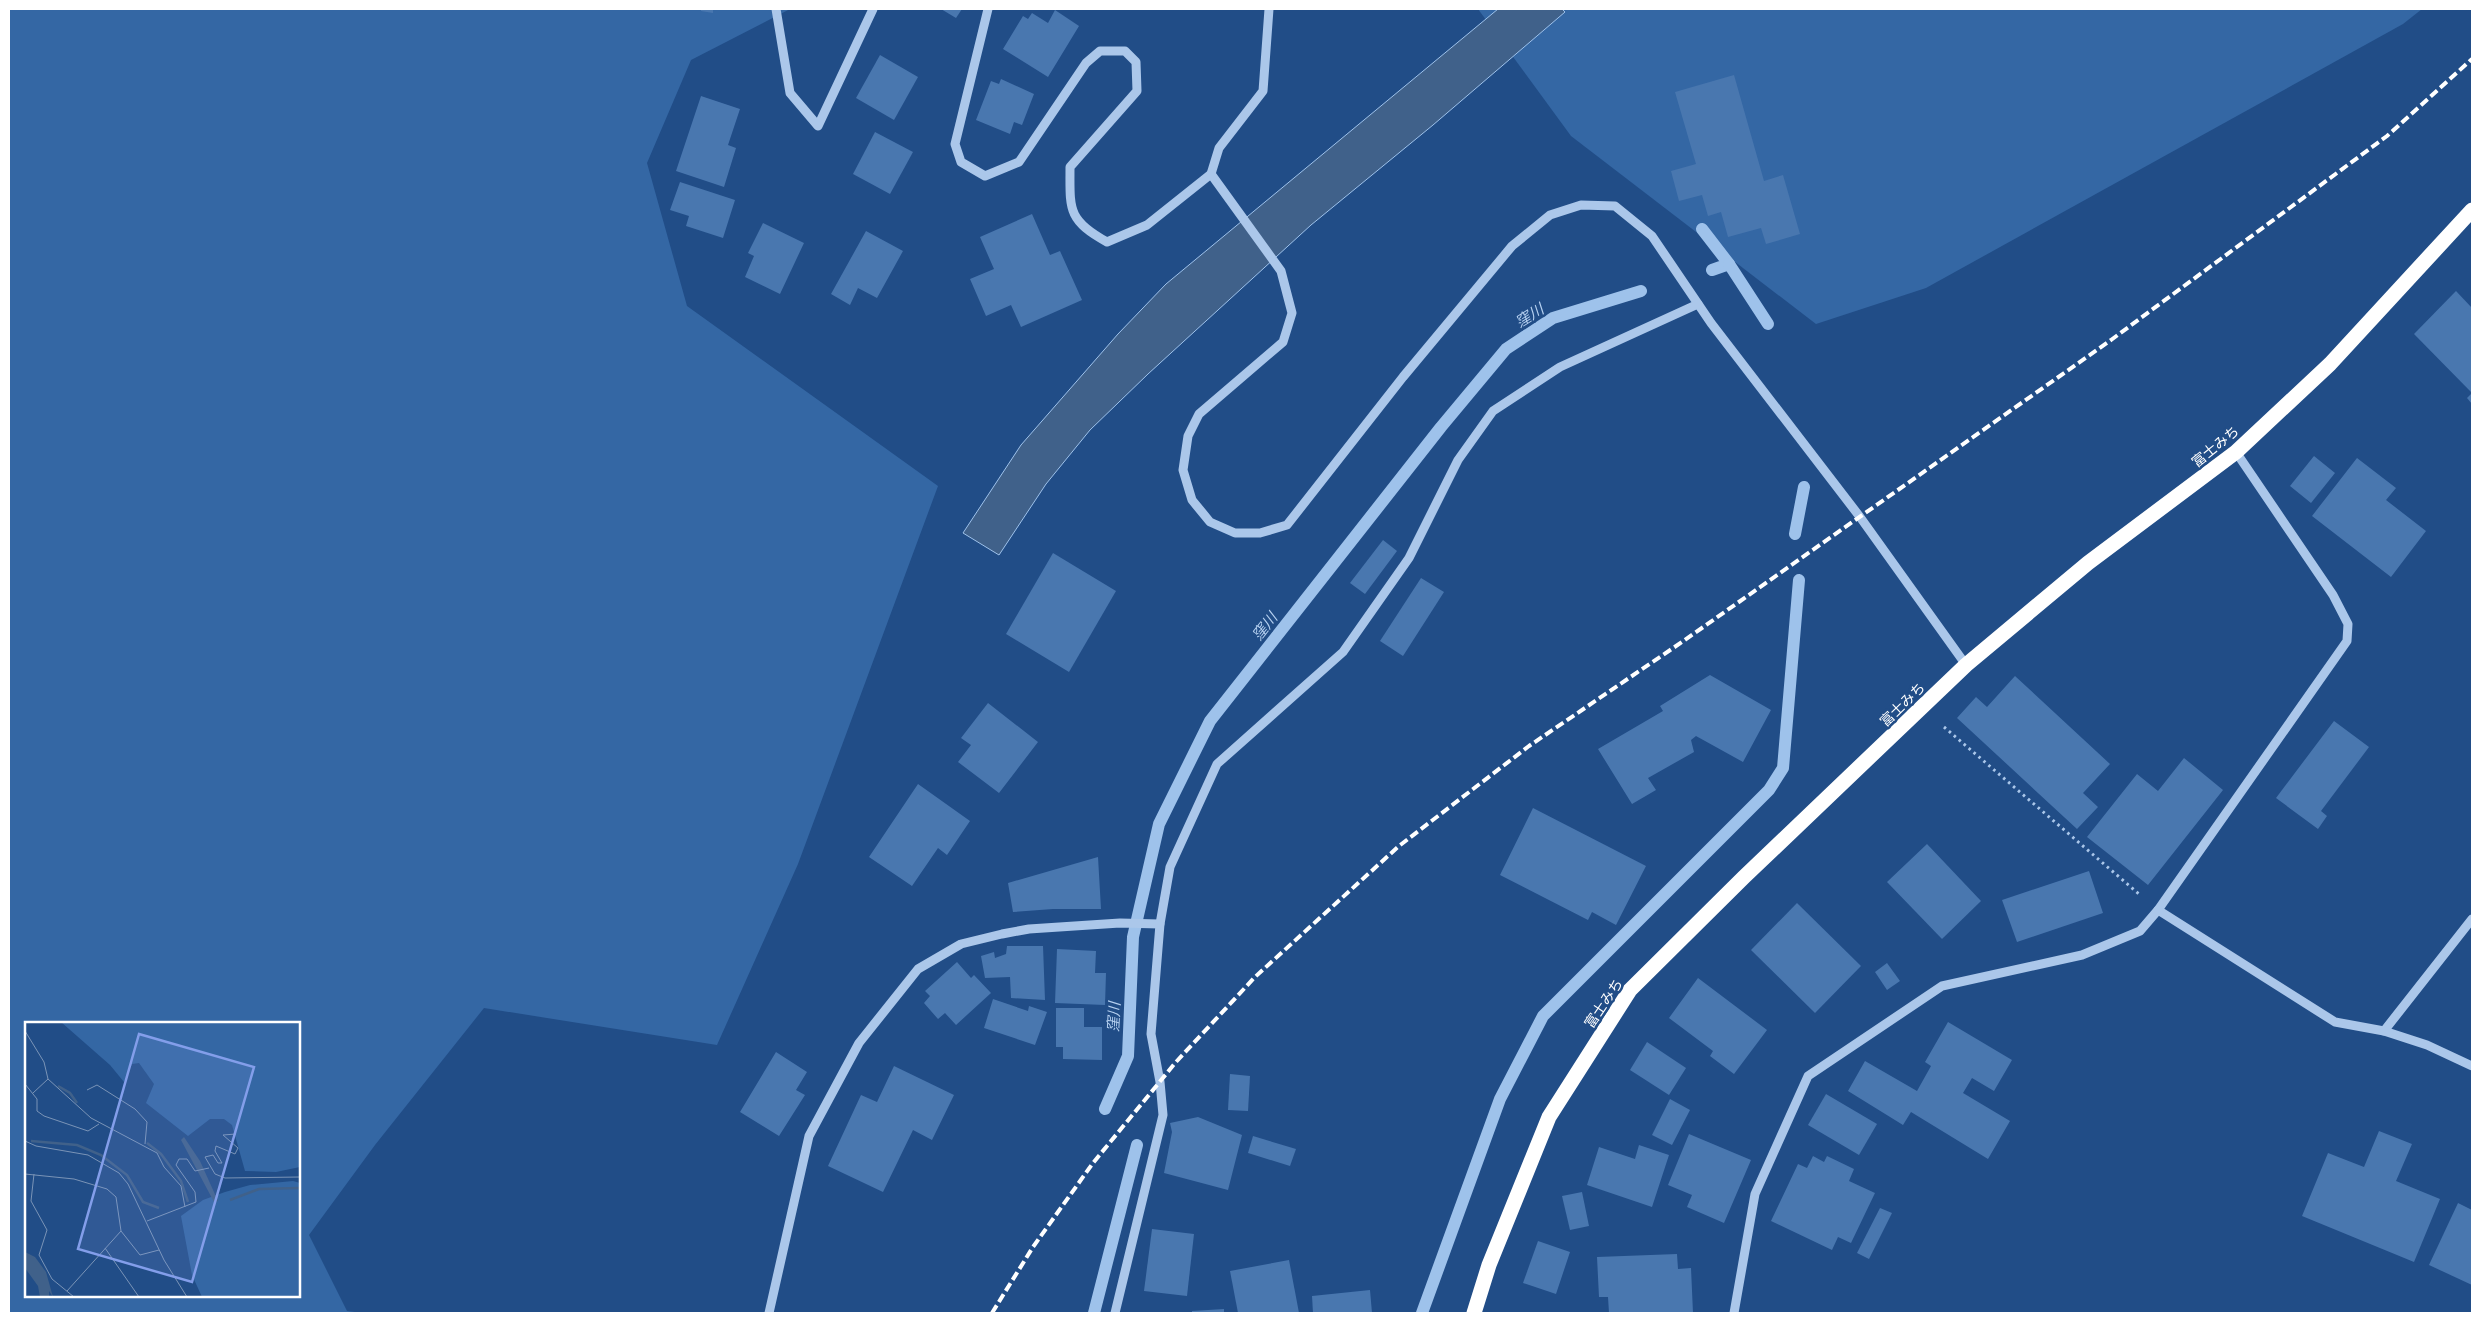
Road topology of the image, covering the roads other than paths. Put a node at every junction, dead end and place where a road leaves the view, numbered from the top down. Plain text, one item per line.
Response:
1 (776, 9) edge
2 (873, 9) edge
3 (988, 9) edge
4 (1269, 9) edge
5 (1211, 174) junction
6 (2472, 210) edge
7 (1698, 304) junction
8 (2236, 452) junction
9 (1966, 666) junction
10 (2158, 910) junction
11 (2472, 919) edge
12 (1160, 924) junction
13 (2384, 1031) junction
14 (2472, 1066) edge
15 (769, 1313) edge
16 (1115, 1313) edge
17 (1474, 1313) edge
18 (1734, 1313) edge

1 - 2 street
3 - 5 street
4 - 5 street
5 - 7 street
6 - 8 highway, 富士みち
7 - 9 street
7 - 12 street
8 - 9 highway, 富士みち
8 - 10 street
9 - 17 highway, 富士みち
10 - 13 street
10 - 18 street
11 - 13 street
12 - 15 street
12 - 16 street
13 - 14 street

